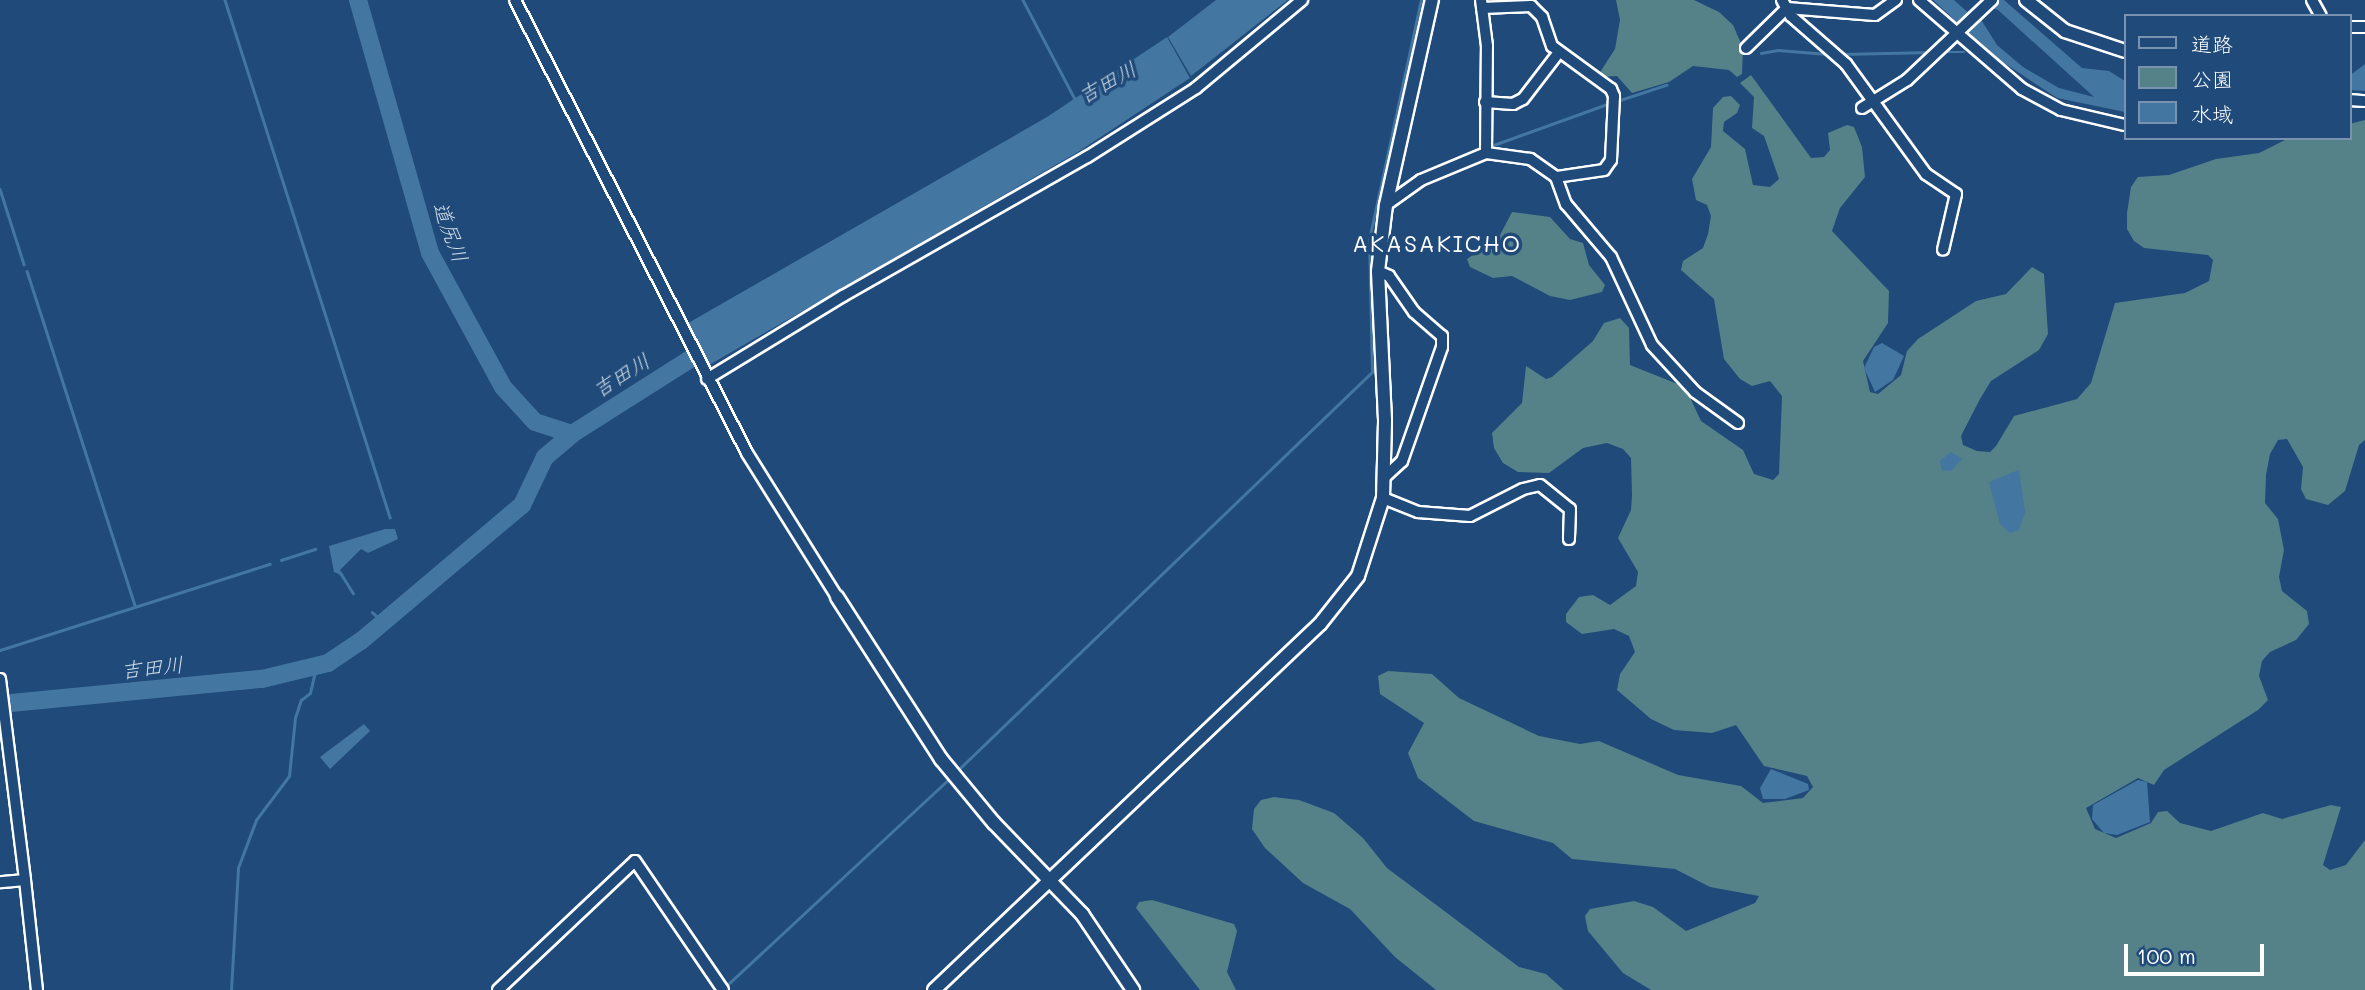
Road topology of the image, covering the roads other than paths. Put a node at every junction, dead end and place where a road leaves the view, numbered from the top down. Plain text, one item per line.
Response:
1 (515, 0) edge
2 (1303, 0) edge
3 (1432, 0) edge
4 (1896, 0) edge
5 (1919, 0) edge
6 (1992, 0) edge
7 (2026, 0) edge
8 (1518, 2) edge
9 (1482, 4) edge
10 (1784, 4) edge
11 (1956, 32) junction
12 (1746, 48) dead end
13 (2124, 51) edge
14 (1559, 52) junction
15 (1872, 100) junction
16 (1485, 102) junction
17 (1862, 108) dead end
18 (2124, 125) edge
19 (1486, 148) junction
20 (1556, 177) junction
21 (1386, 205) junction
22 (1943, 250) dead end
23 (1378, 271) junction
24 (706, 377) junction
25 (1738, 423) dead end
26 (1385, 477) junction
27 (1383, 498) junction
28 (1569, 538) dead end
29 (837, 597) joint
30 (0, 679) edge
31 (25, 880) junction
32 (1048, 880) junction
33 (0, 882) edge
34 (37, 990) edge
35 (498, 990) edge
36 (723, 990) edge
37 (934, 990) edge
38 (1133, 990) edge

1 - 24 street
2 - 24 street
3 - 21 street
4 - 10 street
5 - 11 street
6 - 11 street
7 - 13 street
8 - 9 street
8 - 14 street
9 - 16 street
10 - 12 street
10 - 15 street
11 - 15 street
11 - 18 street
14 - 16 street
14 - 20 street
15 - 17 street
15 - 22 street
16 - 19 street
19 - 20 street
19 - 21 street
20 - 25 street
21 - 23 street
23 - 26 street
23 - 26 street
24 - 29 street
26 - 27 street
27 - 28 street
27 - 32 street
29 - 32 street
30 - 31 street
31 - 33 street
31 - 34 street
32 - 37 street
32 - 38 street
35 - 36 street

